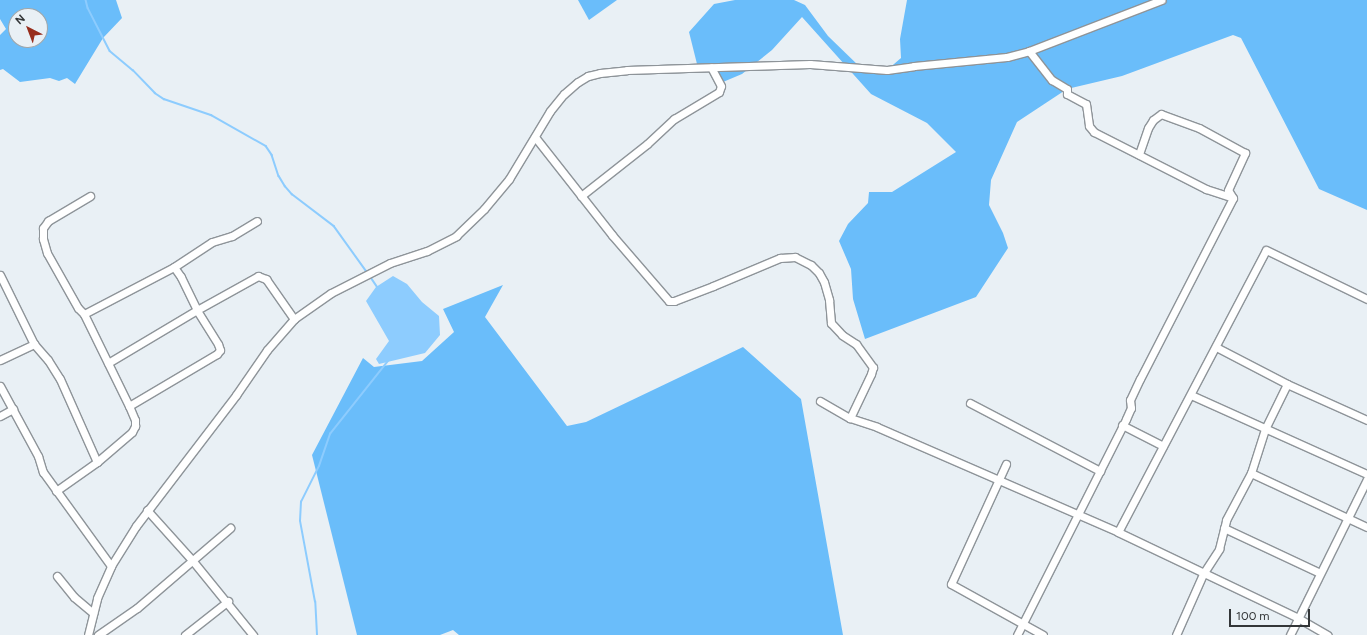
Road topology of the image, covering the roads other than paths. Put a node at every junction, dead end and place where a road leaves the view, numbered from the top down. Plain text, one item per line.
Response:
1 (1161, 0) edge
2 (1029, 51) junction
3 (712, 67) junction
4 (535, 137) junction
5 (1139, 154) junction
6 (90, 196) dead end
7 (581, 196) junction
8 (1233, 198) junction
9 (257, 221) dead end
10 (174, 267) junction
11 (0, 275) edge
12 (1367, 299) edge
13 (197, 310) junction
14 (84, 314) junction
15 (294, 319) junction
16 (34, 344) junction
17 (1216, 348) junction
18 (0, 360) edge
19 (108, 363) junction
20 (1287, 384) junction
21 (0, 386) edge
22 (1191, 395) junction
23 (820, 401) dead end
24 (970, 403) dead end
25 (129, 406) junction
26 (13, 409) junction
27 (0, 416) edge
28 (850, 418) junction
29 (1367, 420) edge
30 (1122, 425) junction
31 (1265, 429) junction
32 (1163, 446) junction
33 (97, 462) junction
34 (1006, 464) dead end
35 (1100, 471) junction
36 (1251, 473) junction
37 (1367, 474) edge
38 (1367, 479) edge
39 (997, 480) junction
40 (56, 491) junction
41 (147, 510) junction
42 (1078, 515) junction
43 (1348, 519) junction
44 (1367, 527) edge
45 (230, 528) dead end
46 (1224, 528) junction
47 (1118, 532) junction
48 (192, 560) junction
49 (111, 566) junction
50 (1320, 573) junction
51 (1203, 574) junction
52 (57, 576) dead end
53 (228, 601) junction
54 (92, 614) junction
55 (1298, 618) junction
56 (1022, 625) junction
57 (88, 635) edge
58 (98, 635) edge
59 (185, 635) edge
60 (253, 635) edge
61 (1017, 635) edge
62 (1043, 635) edge
63 (1176, 635) edge
64 (1290, 635) edge
65 (1328, 635) edge

1 - 2 street
2 - 3 street
2 - 5 street
3 - 4 street
3 - 7 street
4 - 7 street
4 - 15 street
5 - 8 street
5 - 8 street
6 - 14 street
7 - 28 street
8 - 30 street
9 - 10 street
10 - 13 street
10 - 14 street
11 - 16 street
12 - 17 street
13 - 15 street
13 - 19 street
13 - 25 street
14 - 19 street
15 - 41 street
16 - 18 street
16 - 33 street
17 - 20 street
17 - 22 street
19 - 25 street
20 - 29 street
20 - 31 street
21 - 26 street
22 - 31 street
22 - 32 street
23 - 28 street
24 - 35 street
25 - 33 street
26 - 27 street
26 - 40 street
28 - 39 street
30 - 32 street
30 - 35 street
31 - 36 street
31 - 37 street
32 - 47 street
33 - 40 street
34 - 39 street
35 - 42 street
36 - 43 street
36 - 46 street
38 - 43 street
39 - 42 street
39 - 56 street
40 - 49 street
41 - 48 street
41 - 49 street
42 - 47 street
42 - 56 street
43 - 44 street
43 - 50 street
45 - 48 street
46 - 50 street
46 - 51 street
47 - 51 street
48 - 53 street
48 - 58 street
49 - 54 street
50 - 55 street
51 - 55 street
51 - 63 street
52 - 54 street
53 - 59 street
53 - 60 street
54 - 57 street
55 - 64 street
55 - 65 street
56 - 61 street
56 - 62 street

